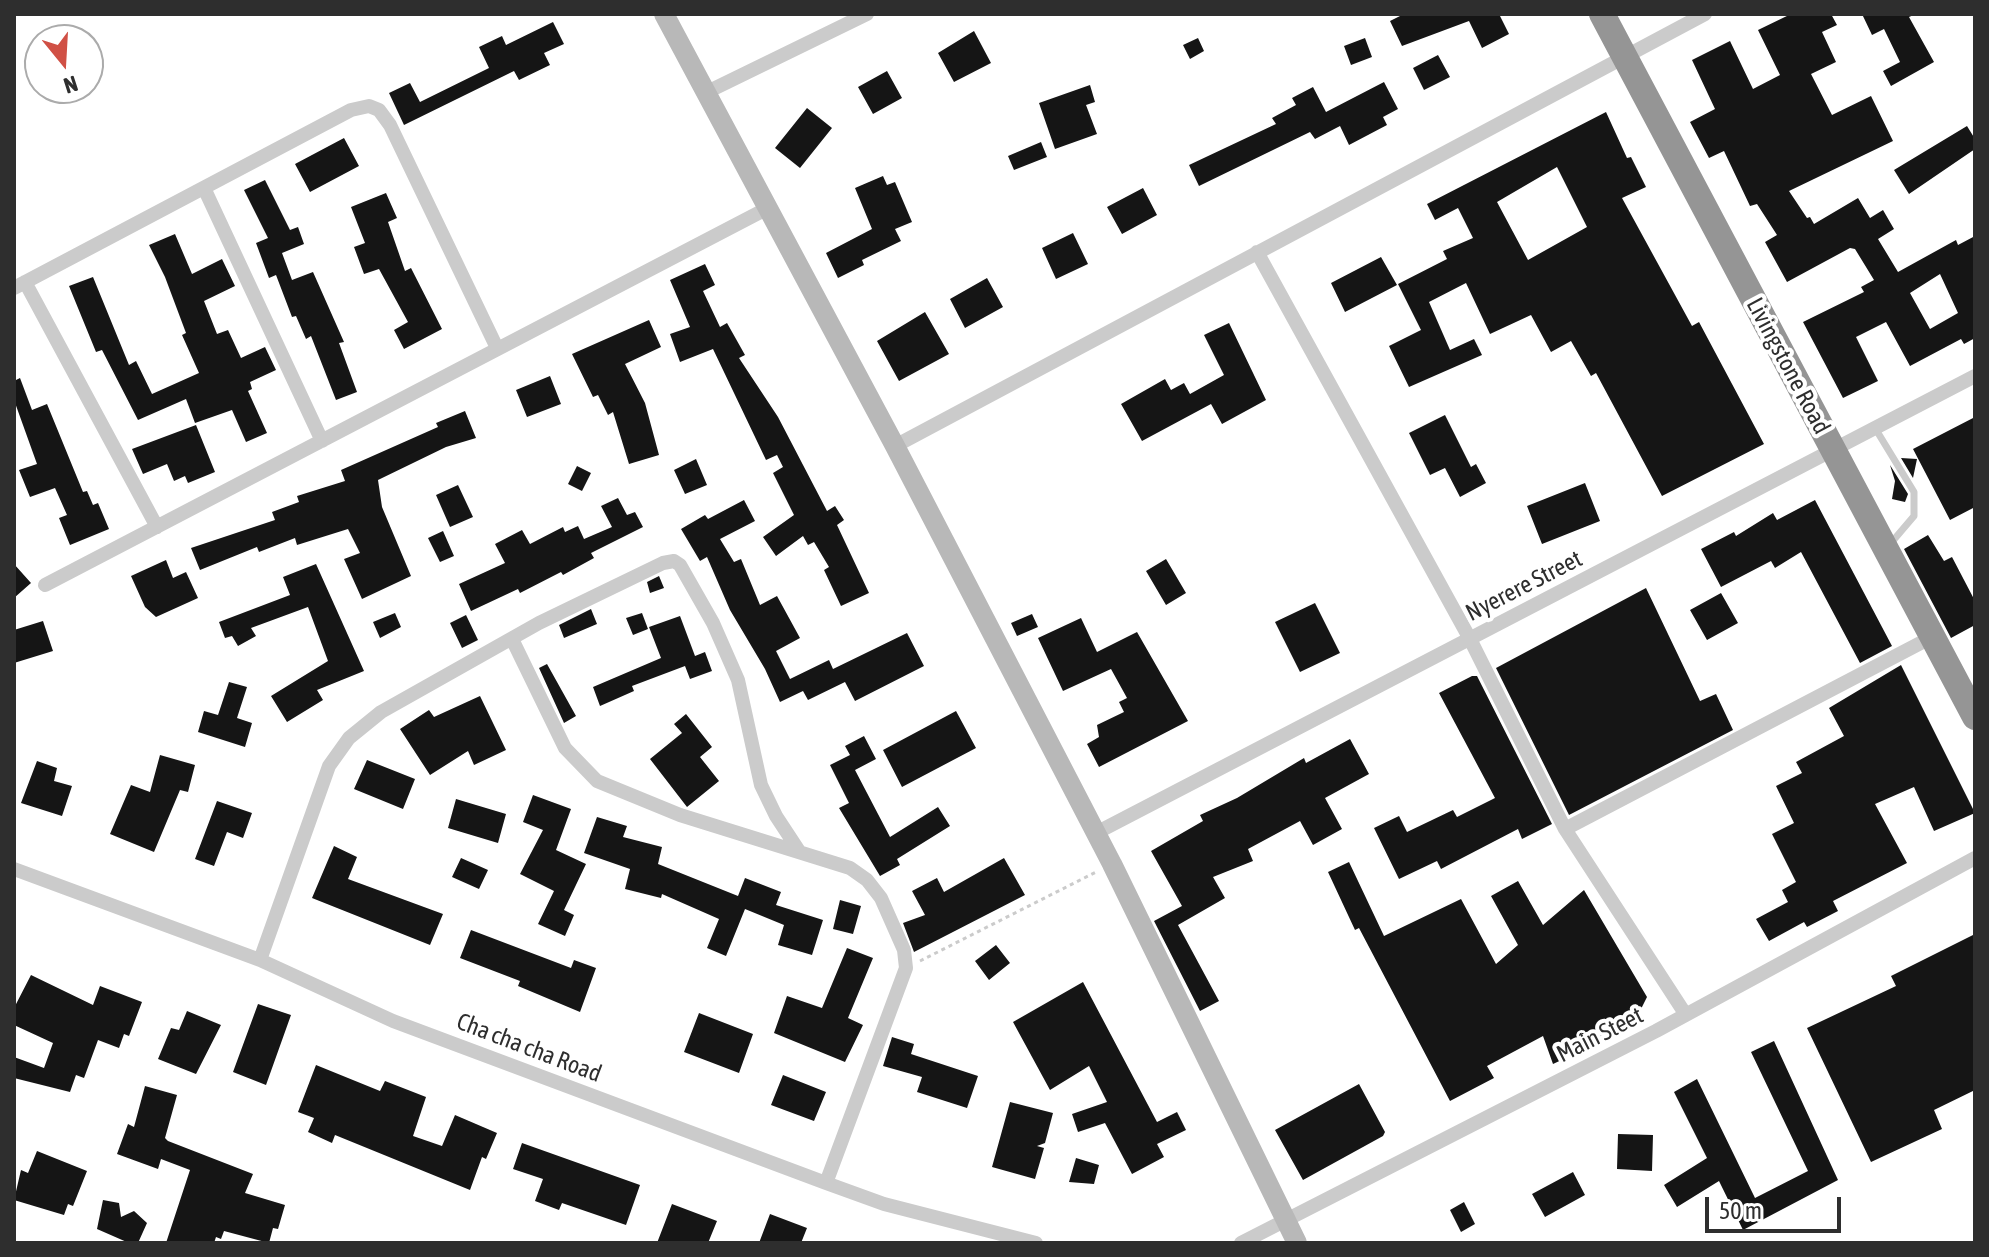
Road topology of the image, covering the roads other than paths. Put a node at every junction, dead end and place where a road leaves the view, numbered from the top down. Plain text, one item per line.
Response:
1 (664, 14) edge
2 (867, 14) edge
3 (1602, 14) edge
4 (1705, 14) edge
5 (1624, 58) junction
6 (705, 93) junction
7 (204, 188) junction
8 (768, 208) junction
9 (1257, 252) junction
10 (19, 285) edge
11 (497, 348) junction
12 (1975, 376) edge
13 (1875, 428) junction
14 (322, 441) junction
15 (895, 446) junction
16 (1832, 450) junction
17 (157, 527) junction
18 (1885, 549) junction
19 (45, 585) dead end
20 (1932, 637) junction
21 (512, 639) junction
22 (1470, 639) junction
23 (1975, 717) edge
24 (1565, 829) junction
25 (1094, 834) junction
26 (799, 851) junction
27 (1975, 858) edge
28 (14, 869) edge
29 (260, 960) junction
30 (1686, 1015) junction
31 (826, 1183) junction
32 (1285, 1220) junction
33 (1036, 1243) edge
34 (1241, 1243) edge
35 (1297, 1243) edge

1 - 6 main road
2 - 6 street
3 - 5 highway, Livingstone Road
4 - 5 street
5 - 9 street
5 - 16 highway, Livingstone Road
6 - 8 main road
7 - 10 street
7 - 11 street
7 - 14 street
8 - 11 street
8 - 15 main road
9 - 15 street
9 - 22 street
10 - 17 street
11 - 14 street
12 - 13 street, Nyerere Street
13 - 16 street, Nyerere Street
13 - 18 lane
14 - 17 street
15 - 25 main road
16 - 18 highway, Livingstone Road
16 - 22 street, Nyerere Street
17 - 19 street
18 - 20 highway, Livingstone Road
20 - 23 highway, Livingstone Road
20 - 24 street
21 - 26 street
21 - 26 street
21 - 29 street
22 - 24 street
22 - 25 street, Nyerere Street
24 - 30 street
25 - 32 main road
26 - 31 street
27 - 30 street, Main Steet
28 - 29 street, Cha cha cha Road
29 - 31 street, Cha cha cha Road
30 - 32 street, Main Steet
31 - 33 street, Cha cha cha Road
32 - 34 street, Main Steet
32 - 35 main road

